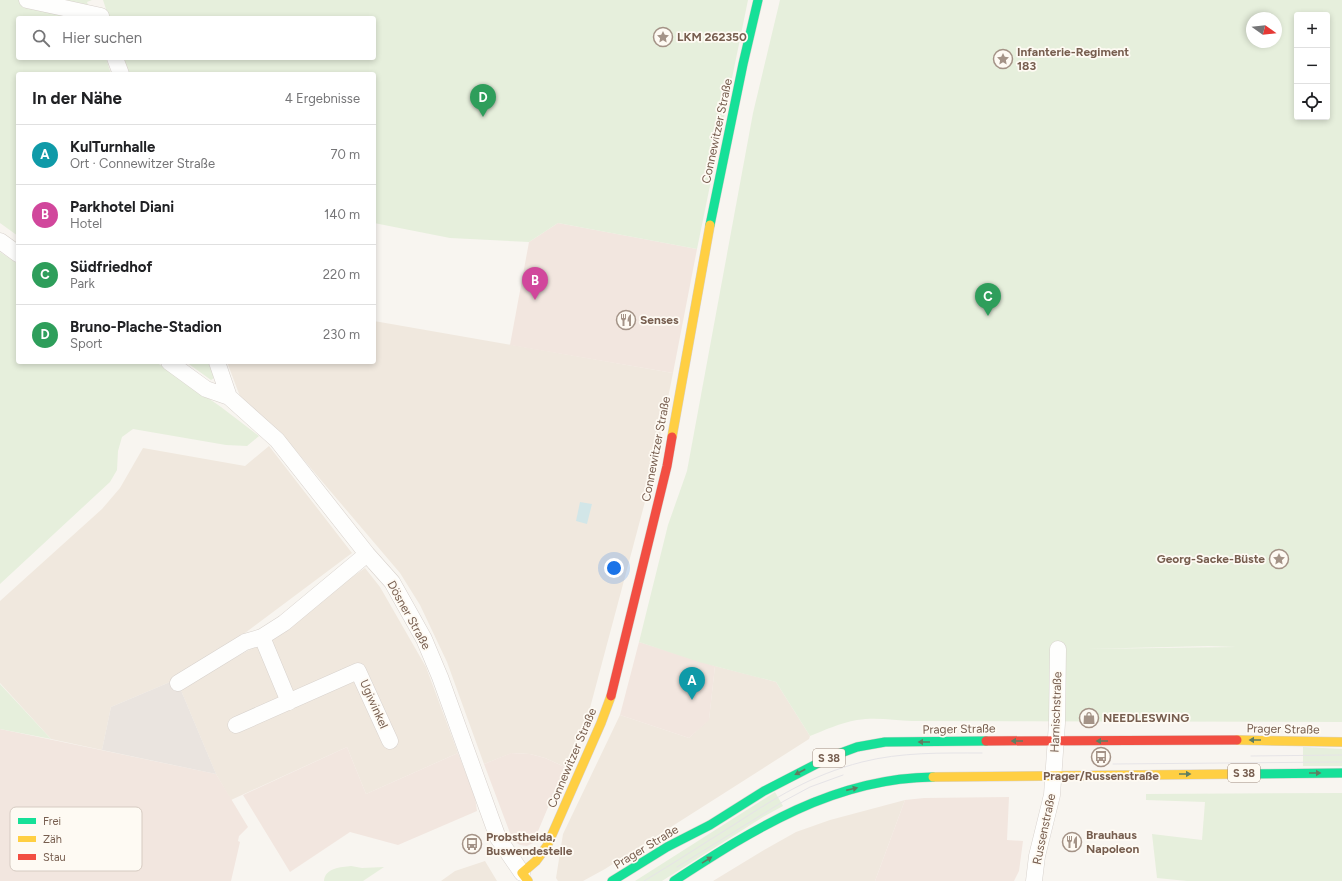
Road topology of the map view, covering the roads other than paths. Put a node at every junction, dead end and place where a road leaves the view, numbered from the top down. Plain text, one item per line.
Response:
1 (27, 0) edge
2 (96, 0) edge
3 (758, 0) edge
4 (98, 16) edge
5 (102, 16) edge
6 (117, 60) edge
7 (120, 72) edge
8 (0, 241) edge
9 (16, 253) edge
10 (172, 364) edge
11 (218, 364) edge
12 (229, 397) junction
13 (367, 554) junction
14 (262, 637) junction
15 (1058, 649) dead end
16 (178, 683) dead end
17 (289, 702) junction
18 (236, 725) dead end
19 (390, 741) dead end
20 (1056, 741) junction
21 (1342, 742) edge
22 (1342, 773) edge
23 (1054, 776) junction
24 (525, 877) edge
25 (612, 881) edge
26 (674, 881) edge
27 (1034, 881) edge

1 - 4 street
2 - 5 street
3 - 24 main road, Connewitzer Straße
6 - 7 street
8 - 9 street
10 - 12 street, Dösner Straße
11 - 12 street
12 - 13 street, Dösner Straße
13 - 14 street
13 - 24 street, Dösner Straße
14 - 16 street
14 - 17 street
15 - 20 street, Harnischstraße
17 - 18 street, Ugiwinkel
17 - 19 street, Ugiwinkel
21 -> 20 main road, Prager Straße / S 38
20 - 23 street, Harnischstraße
20 -> 25 main road, Prager Straße / S 38
23 -> 22 main road, S 38
26 -> 23 main road, S 38
23 - 27 street, Russenstraße

